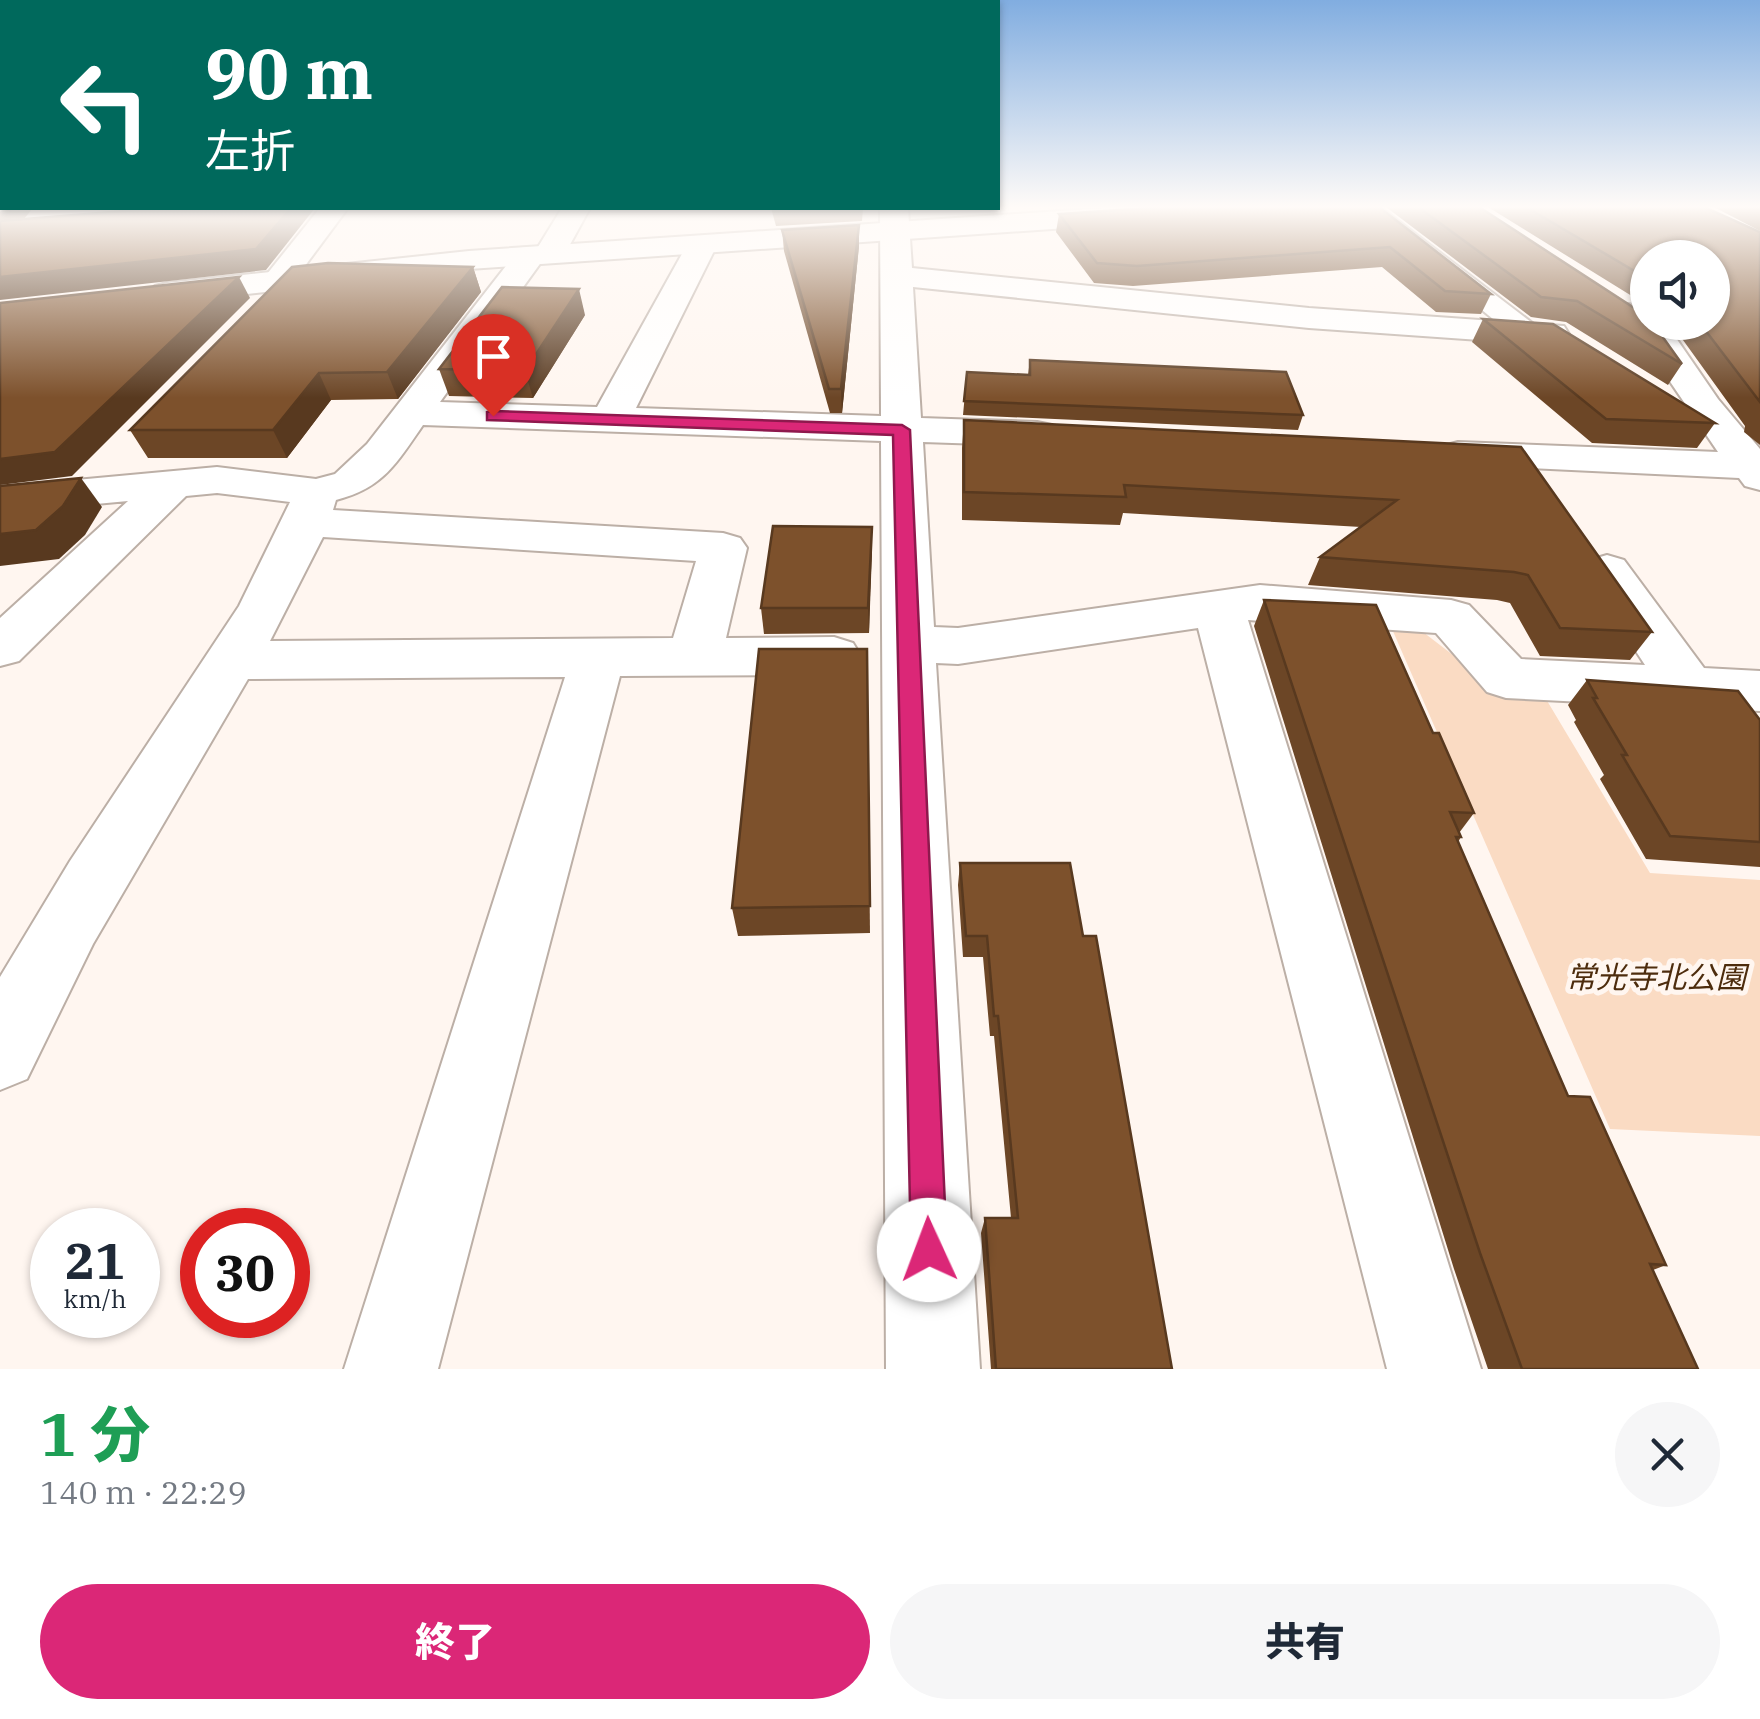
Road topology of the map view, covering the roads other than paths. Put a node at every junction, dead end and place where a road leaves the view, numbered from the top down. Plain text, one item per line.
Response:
1 (291, 271) edge
2 (365, 271) edge
3 (528, 271) edge
4 (689, 271) edge
5 (897, 271) edge
6 (1065, 271) edge
7 (1447, 271) edge
8 (286, 278) junction
9 (130, 297) edge
10 (1604, 298) edge
11 (257, 315) edge
12 (1524, 332) junction
13 (1582, 354) edge
14 (1662, 404) edge
15 (1704, 406) junction
16 (1760, 411) edge
17 (416, 413) junction
18 (609, 420) junction
19 (902, 430) junction
20 (1079, 436) edge
21 (129, 448) edge
22 (1412, 453) edge
23 (1530, 459) junction
24 (1750, 465) edge
25 (174, 482) junction
26 (89, 490) junction
27 (0, 500) edge
28 (311, 507) junction
29 (1218, 606) junction
30 (4, 641) edge
31 (907, 650) junction
32 (695, 656) junction
33 (598, 657) junction
34 (232, 660) junction
35 (1688, 688) junction
36 (1760, 691) edge
37 (22, 960) edge
38 (0, 1052) edge
39 (391, 1369) edge
40 (933, 1369) edge
41 (1434, 1369) edge

1 - 8 street
2 - 8 street
3 - 17 street
4 - 18 street
5 - 19 street
6 - 12 street
7 - 12 lane
8 - 9 street
8 - 11 street
10 - 15 street
12 - 13 street
14 - 24 street
15 - 16 street
15 - 24 street
17 - 18 street
17 - 28 street
18 - 19 street
19 - 20 street
19 - 31 street
21 - 26 street
22 - 23 street
23 - 24 street
23 - 35 street
25 - 26 street
25 - 28 street
25 - 30 street
26 - 27 street
28 - 32 street
28 - 34 street
29 - 31 street
29 - 35 street
29 - 41 street
31 - 32 street
31 - 40 street
32 - 33 street
33 - 34 street
33 - 39 street
34 - 37 street
35 - 36 street
37 - 38 street

